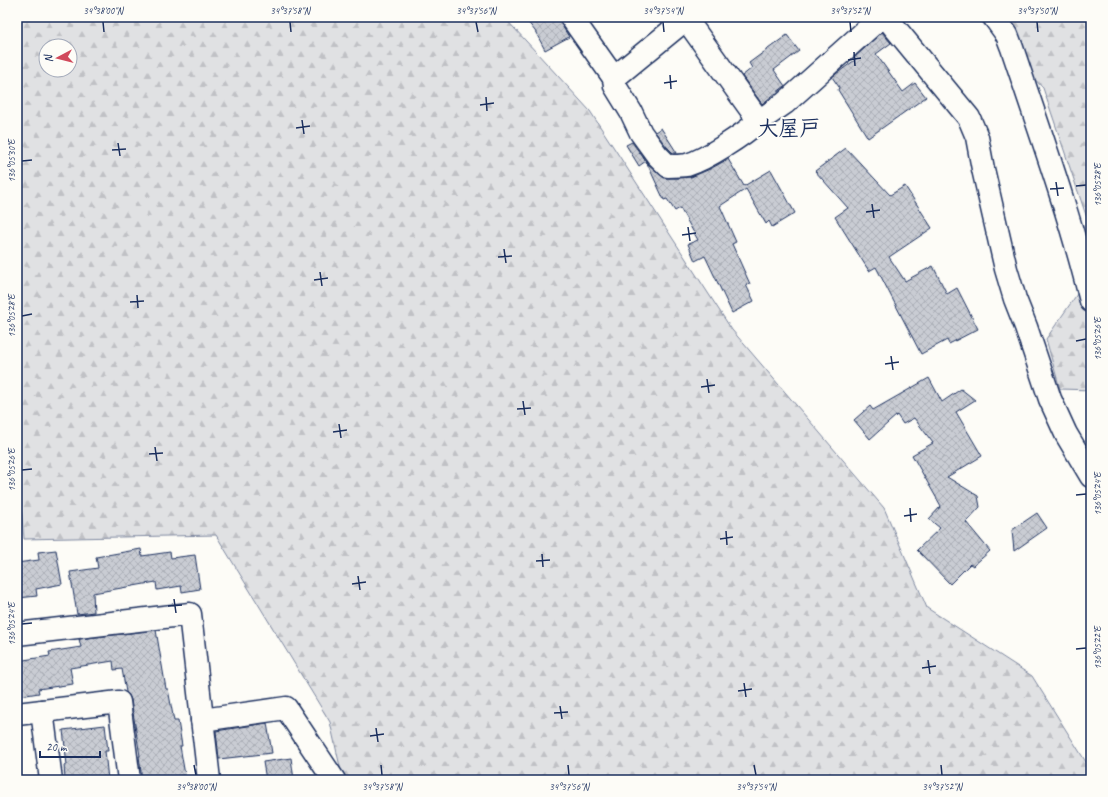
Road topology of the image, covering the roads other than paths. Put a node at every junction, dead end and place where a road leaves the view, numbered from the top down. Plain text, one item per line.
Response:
1 (571, 17) edge
2 (881, 17) edge
3 (886, 17) edge
4 (994, 17) edge
5 (614, 78) junction
6 (759, 120) junction
7 (1091, 301) edge
8 (1091, 476) edge
9 (17, 634) edge
10 (42, 711) junction
11 (17, 714) edge
12 (202, 720) junction
13 (51, 780) edge
14 (129, 780) edge
15 (209, 780) edge
16 (334, 780) edge

1 - 5 street
2 - 6 street
3 - 8 street
4 - 7 street
5 - 6 street
5 - 6 street
9 - 12 street
10 - 11 street
10 - 13 street
10 - 14 street
12 - 15 street
12 - 16 street

